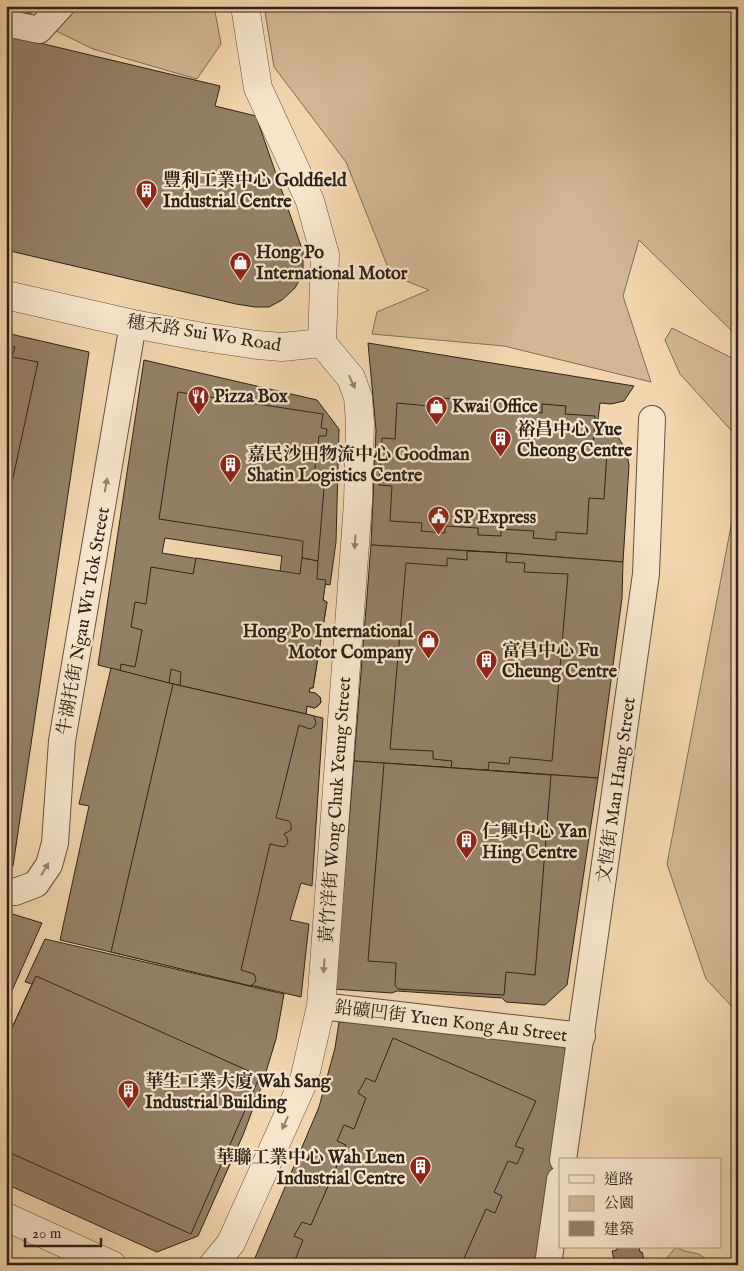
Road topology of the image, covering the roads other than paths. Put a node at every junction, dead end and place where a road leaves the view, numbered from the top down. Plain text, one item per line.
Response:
1 (60, 6) edge
2 (245, 6) edge
3 (6, 22) edge
4 (6, 295) edge
5 (133, 324) junction
6 (322, 344) junction
7 (652, 419) dead end
8 (6, 890) edge
9 (321, 1006) junction
10 (582, 1036) junction
11 (563, 1158) edge
12 (559, 1187) edge
13 (6, 1216) edge
14 (112, 1265) edge
15 (213, 1265) edge
16 (548, 1265) edge

1 - 3 street
2 - 6 street
4 - 5 street, 穗禾路 Sui Wo Road
5 - 6 street, 穗禾路 Sui Wo Road
8 -> 5 street, 牛湖托街 Ngau Wu Tok Street
6 -> 9 street, 黃竹洋街 Wong Chuk Yeung Street
7 - 10 street, 文恆街 Man Hang Street
9 - 10 street, 鉛礦凹街 Yuen Kong Au Street
9 -> 15 street, 黃竹洋街 Wong Chuk Yeung Street
10 - 11 street, 文恆街 Man Hang Street
12 - 16 street
13 - 14 street

